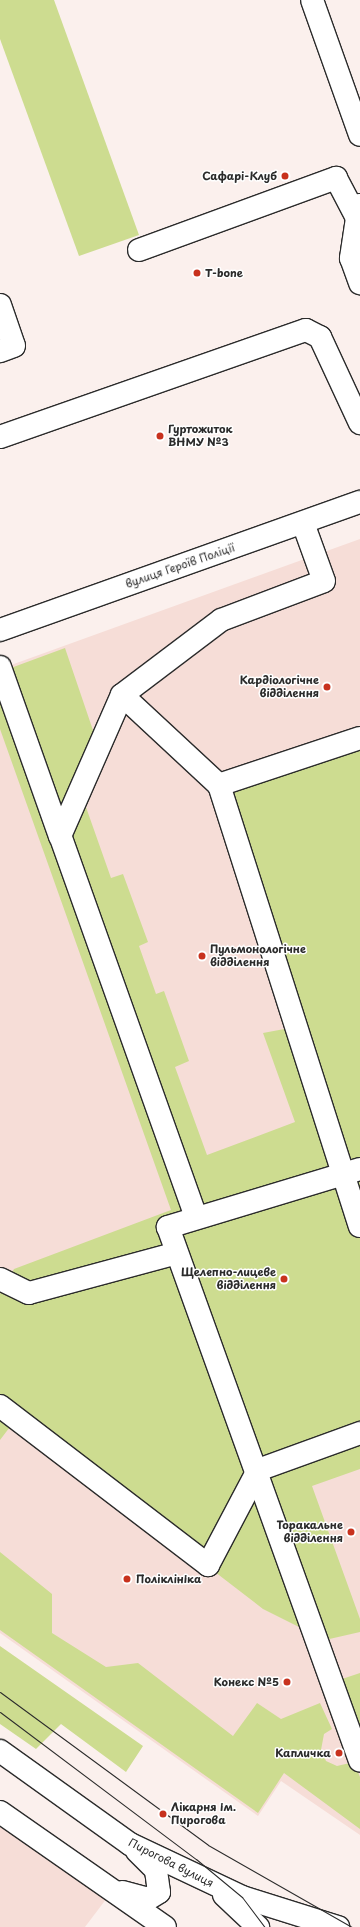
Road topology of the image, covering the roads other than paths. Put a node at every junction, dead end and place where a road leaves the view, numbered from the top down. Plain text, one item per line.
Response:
1 (312, 0) edge
2 (360, 135) edge
3 (359, 210) edge
4 (139, 250) dead end
5 (360, 283) edge
6 (0, 305) edge
7 (0, 351) edge
8 (360, 423) edge
9 (0, 437) edge
10 (360, 502) edge
11 (303, 523) junction
12 (0, 630) edge
13 (0, 667) edge
14 (122, 695) junction
15 (360, 738) edge
16 (219, 785) junction
17 (60, 836) junction
18 (351, 1172) edge
19 (196, 1217) junction
20 (360, 1226) edge
21 (178, 1253) junction
22 (0, 1279) edge
23 (0, 1406) edge
24 (360, 1433) edge
25 (258, 1470) junction
26 (0, 1751) edge
27 (360, 1761) edge
28 (0, 1812) edge
29 (130, 1844) junction
30 (207, 1882) junction
31 (104, 1885) junction
32 (165, 1927) edge
33 (258, 1927) edge
34 (338, 1927) edge

1 - 2 main road
3 - 4 main road
3 - 5 main road
6 - 7 main road
8 - 9 main road
10 - 11 main road, вулиця Героїв Поліції
11 - 12 main road, вулиця Героїв Поліції
11 - 14 main road
13 - 17 main road
14 - 16 main road
14 - 17 main road
15 - 16 main road
16 - 18 main road
17 - 19 main road
18 - 19 main road
18 - 20 main road
19 - 21 main road
21 - 22 main road
21 - 25 main road
23 - 25 main road
24 - 25 main road
25 - 27 main road
26 - 29 main road, Пирогова вулиця
28 - 31 main road
29 - 30 main road, Пирогова вулиця
29 - 31 main road
30 - 33 main road
30 - 34 main road, Пирогова вулиця
31 - 32 main road

